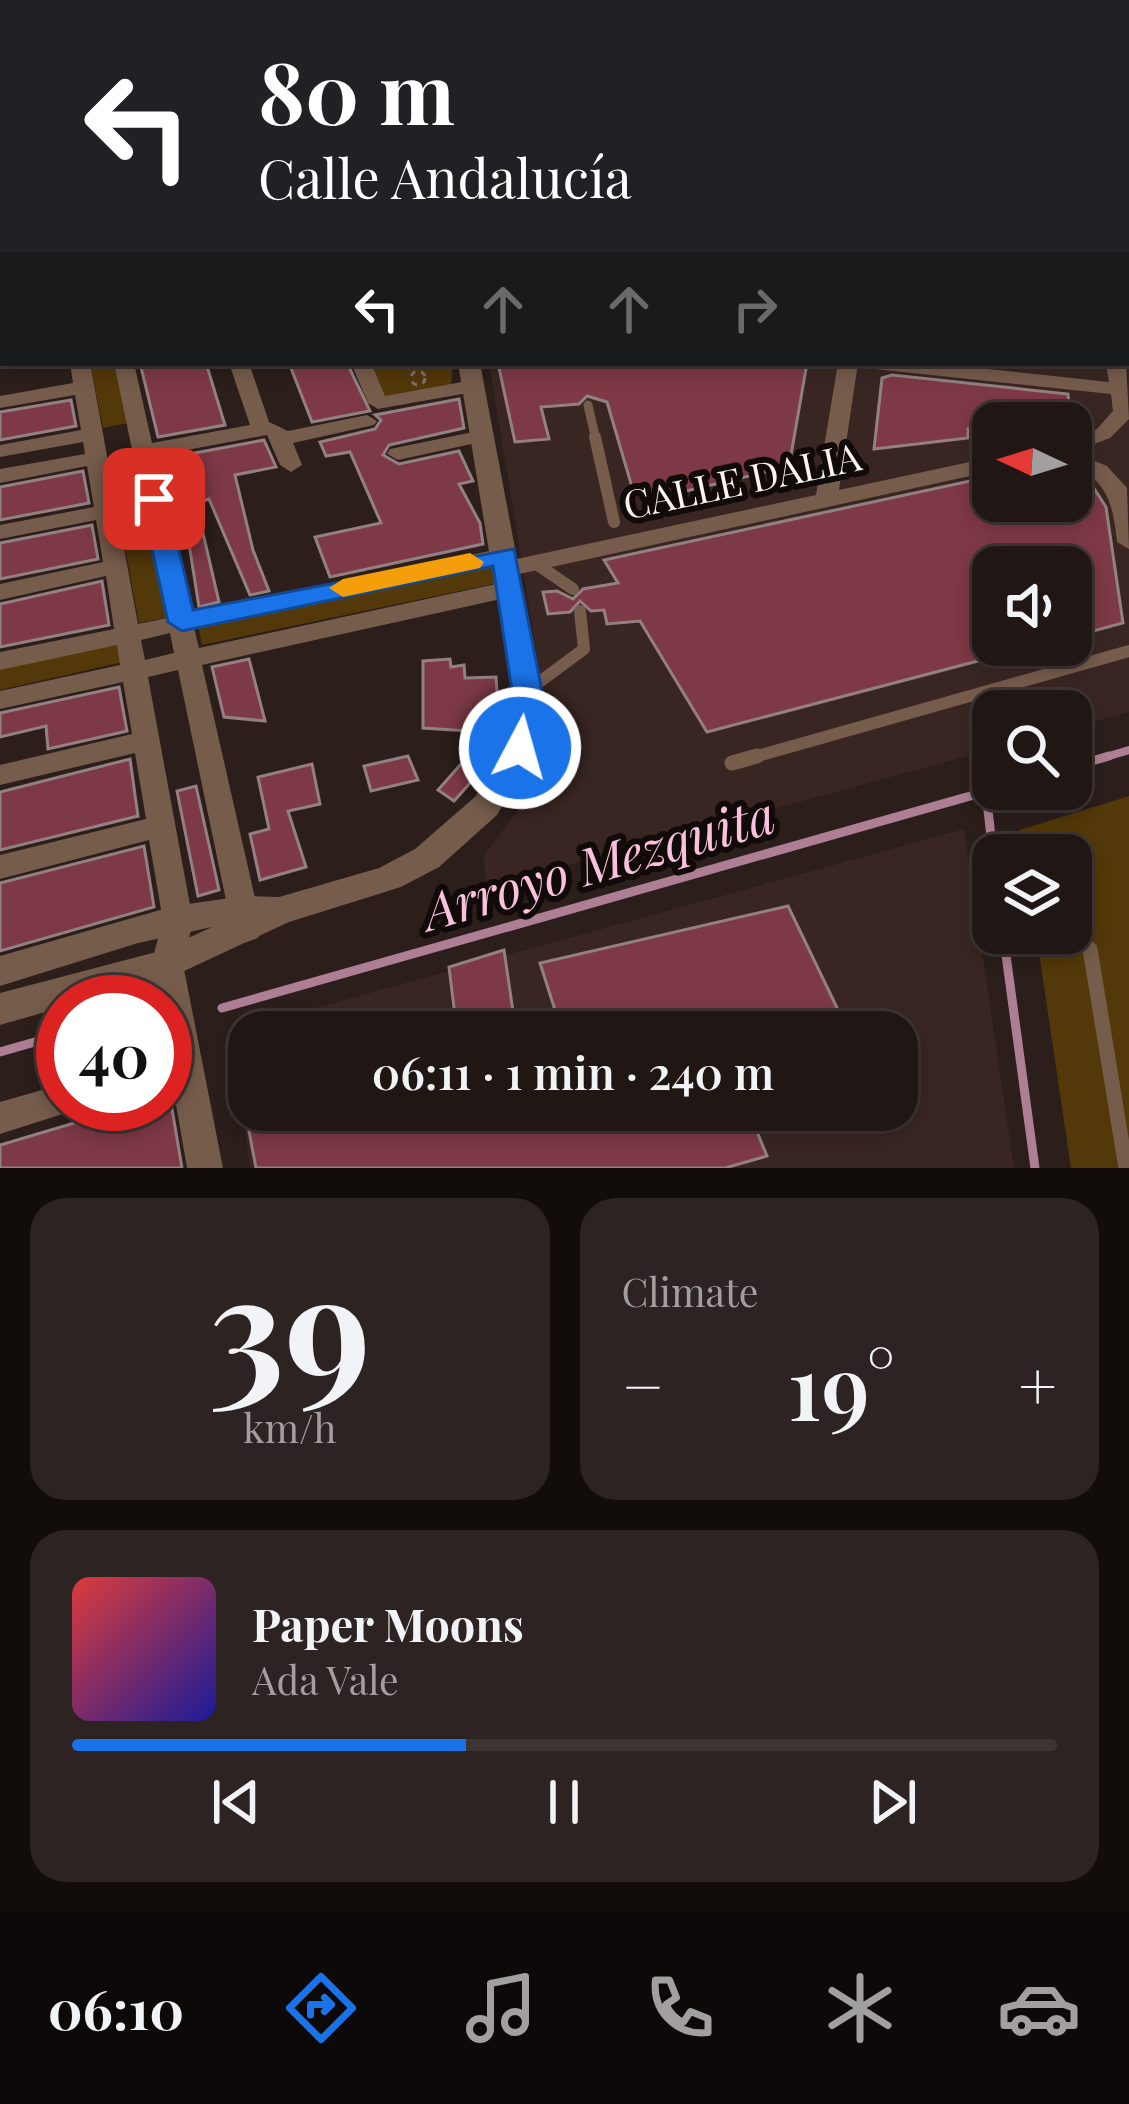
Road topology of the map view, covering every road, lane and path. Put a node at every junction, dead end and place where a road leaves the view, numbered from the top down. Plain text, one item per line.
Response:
1 (125, 366) edge
2 (240, 366) edge
3 (363, 366) edge
4 (412, 366) edge
5 (848, 366) edge
6 (903, 366) edge
7 (1116, 366) edge
8 (416, 373) dead end
9 (82, 375) edge
10 (471, 375) edge
11 (1119, 389) junction
12 (0, 402) edge
13 (588, 405) dead end
14 (367, 421) dead end
15 (1122, 425) edge
16 (271, 434) junction
17 (482, 436) junction
18 (1092, 437) edge
19 (96, 446) junction
20 (0, 451) edge
21 (145, 451) junction
22 (398, 454) dead end
23 (291, 466) dead end
24 (972, 468) edge
25 (1092, 470) edge
26 (0, 476) edge
27 (827, 499) junction
28 (106, 511) junction
29 (614, 522) dead end
30 (0, 532) edge
31 (1129, 542) edge
32 (114, 567) junction
33 (514, 569) junction
34 (573, 590) dead end
35 (0, 592) edge
36 (580, 611) dead end
37 (182, 622) junction
38 (128, 633) junction
39 (1129, 651) edge
40 (189, 658) junction
41 (0, 661) edge
42 (135, 670) junction
43 (527, 691) junction
44 (0, 700) edge
45 (147, 740) junction
46 (732, 763) dead end
47 (0, 775) edge
48 (163, 826) junction
49 (0, 867) edge
50 (245, 920) junction
51 (178, 921) junction
52 (1091, 954) edge
53 (167, 964) junction
54 (0, 971) edge
55 (168, 975) edge
56 (0, 1010) edge
57 (36, 1107) edge
58 (0, 1118) edge
59 (192, 1122) edge
60 (205, 1168) edge
61 (1126, 1168) edge

1 - 21 street
2 - 16 street
3 - 10 street
4 - 8 path
5 - 27 street
6 - 11 street
7 - 11 street
9 - 12 street
9 - 19 street
10 - 17 street
11 - 15 street
13 - 29 lane
14 - 16 street
15 - 18 street
16 - 21 street
16 - 23 street
17 - 22 street
17 - 33 street
19 - 20 street
19 - 26 street
19 - 28 street
21 - 37 street
24 - 27 street, CALLE DALIA
25 - 31 street
27 - 33 street, CALLE DALIA
28 - 30 street
28 - 32 street
32 - 35 street
32 - 38 street
33 - 34 lane
33 - 37 street
33 - 40 street
33 - 43 street
36 - 43 lane
37 - 38 street
37 - 40 street
38 - 41 street
38 - 42 street
39 - 46 lane
40 - 42 street
40 - 50 street
42 - 44 street
42 - 45 street
43 - 50 street
45 - 47 street
45 - 48 street
48 - 49 street
48 - 51 street
50 - 51 street
50 - 53 street
51 - 53 street
51 - 54 street
52 - 61 lane
53 - 55 street
53 - 56 street
57 - 58 street
59 - 60 street

